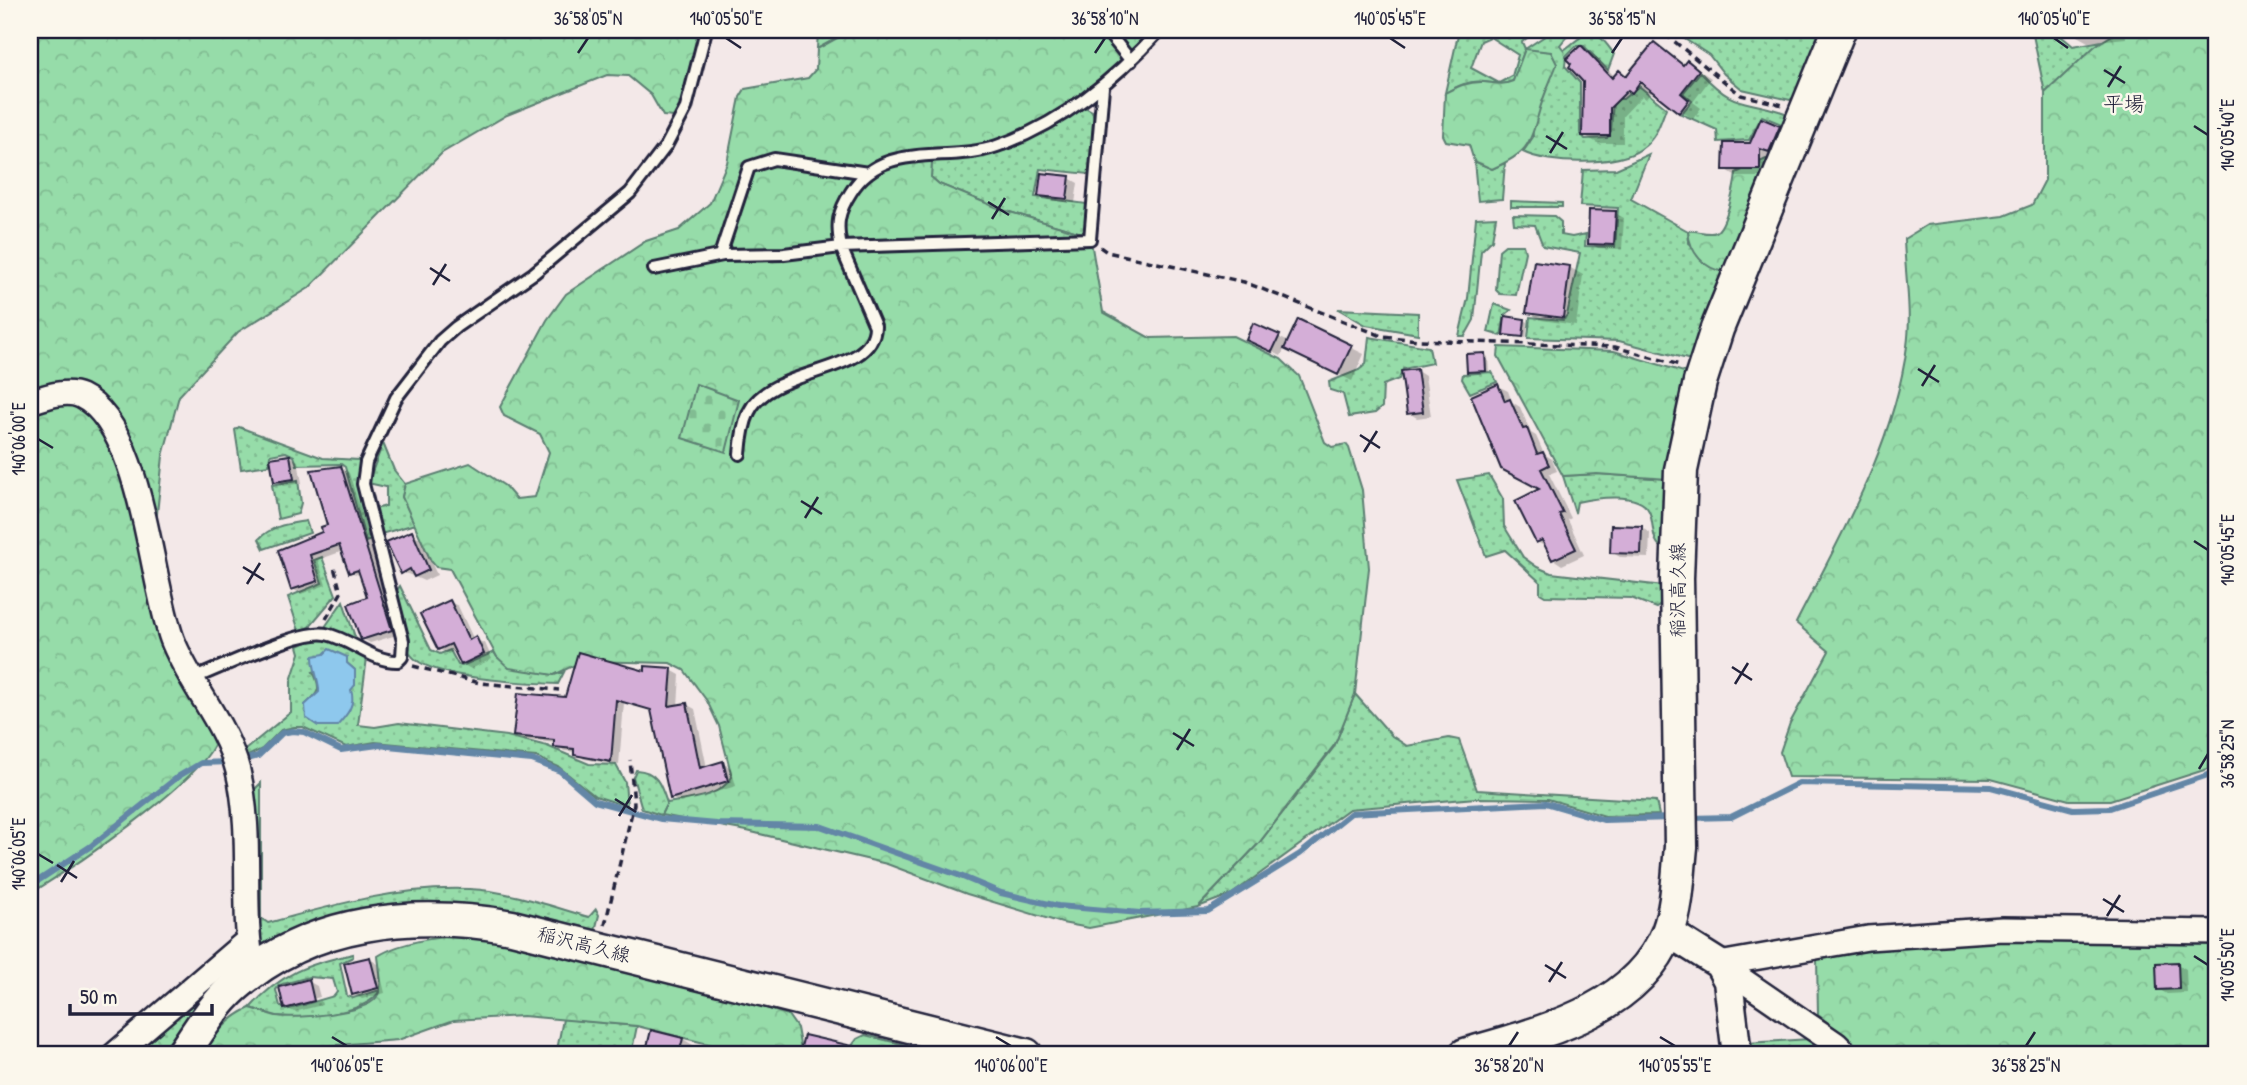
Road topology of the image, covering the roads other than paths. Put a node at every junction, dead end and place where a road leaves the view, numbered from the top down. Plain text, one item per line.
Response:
1 (706, 30) edge
2 (1106, 30) edge
3 (1160, 30) edge
4 (1839, 30) edge
5 (1131, 61) junction
6 (1102, 88) junction
7 (867, 173) junction
8 (841, 247) junction
9 (720, 255) junction
10 (654, 269) dead end
11 (30, 402) edge
12 (740, 454) dead end
13 (192, 679) junction
14 (1668, 932) junction
15 (2217, 932) edge
16 (250, 956) junction
17 (1719, 964) junction
18 (114, 1055) edge
19 (182, 1055) edge
20 (1026, 1055) edge
21 (1465, 1055) edge
22 (1737, 1055) edge
23 (1847, 1055) edge

1 - 13 lane
2 - 5 lane
3 - 5 lane
4 - 14 main road, 稲沢高久線
5 - 6 lane
6 - 7 lane
6 - 8 lane
7 - 8 lane
7 - 9 lane
8 - 9 lane
8 - 12 lane
9 - 10 lane
11 - 13 street
13 - 16 street
14 - 17 street
14 - 21 main road, 稲沢高久線
15 - 17 street
16 - 18 street
16 - 19 main road, 稲沢高久線
16 - 20 main road, 稲沢高久線
17 - 22 street
17 - 23 street

